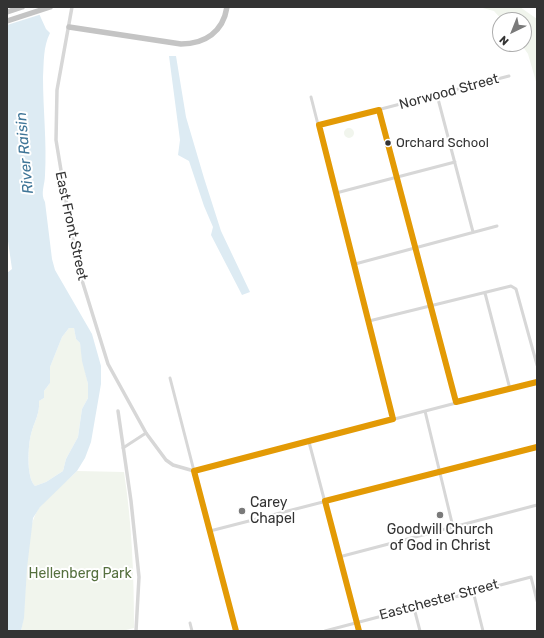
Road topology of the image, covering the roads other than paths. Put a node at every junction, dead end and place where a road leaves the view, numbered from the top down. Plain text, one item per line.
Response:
1 (22, 7) edge
2 (50, 7) edge
3 (72, 7) edge
4 (227, 7) edge
5 (7, 12) edge
6 (7, 21) edge
7 (68, 27) junction
8 (509, 76) dead end
9 (437, 95) junction
10 (311, 97) dead end
11 (379, 110) junction
12 (319, 125) junction
13 (455, 162) junction
14 (396, 177) junction
15 (336, 193) junction
16 (497, 226) dead end
17 (473, 232) junction
18 (415, 247) junction
19 (355, 264) junction
20 (485, 292) junction
21 (430, 306) junction
22 (369, 321) junction
23 (537, 365) edge
24 (170, 378) dead end
25 (537, 382) edge
26 (510, 389) junction
27 (456, 402) junction
28 (118, 411) dead end
29 (425, 411) junction
30 (393, 419) junction
31 (146, 433) junction
32 (309, 442) junction
33 (537, 447) edge
34 (123, 448) junction
35 (194, 471) junction
36 (440, 472) junction
37 (326, 501) junction
38 (537, 505) edge
39 (453, 527) junction
40 (210, 531) junction
41 (340, 557) junction
42 (473, 591) junction
43 (537, 601) edge
44 (414, 608) junction
45 (357, 622) junction
46 (190, 623) dead end
47 (136, 631) edge
48 (192, 631) edge
49 (236, 631) edge
50 (325, 631) edge
51 (359, 631) edge
52 (420, 631) edge
53 (483, 631) edge

1 - 5 highway
2 - 6 highway
3 - 7 street, East Front Street
4 - 7 highway
7 - 31 street, East Front Street
8 - 9 street, Norwood Street
9 - 11 street, Norwood Street
9 - 13 street
10 - 12 street
11 - 12 street, Norwood Street
11 - 14 street
12 - 15 street
13 - 14 street
13 - 17 street
14 - 15 street
14 - 18 street
15 - 19 street
16 - 17 street
17 - 18 street
18 - 19 street
18 - 21 street
19 - 22 street
20 - 21 street
20 - 23 street
20 - 26 street
21 - 22 street
21 - 27 street
22 - 30 street
24 - 35 street
25 - 26 street
26 - 27 street
27 - 29 street
28 - 34 street
29 - 30 street
29 - 36 street
30 - 32 street
31 - 34 street
31 - 35 street, East Front Street
32 - 35 street
32 - 37 street
33 - 36 street
34 - 47 street
35 - 40 street
36 - 37 street
36 - 39 street
37 - 40 street
37 - 41 street
38 - 39 street
39 - 41 street
40 - 49 street
41 - 45 street
42 - 43 street, Eastchester Street
42 - 44 street, Eastchester Street
42 - 53 street
44 - 45 street, Eastchester Street
44 - 52 street
45 - 50 street, Eastchester Street
45 - 51 street
46 - 48 street

